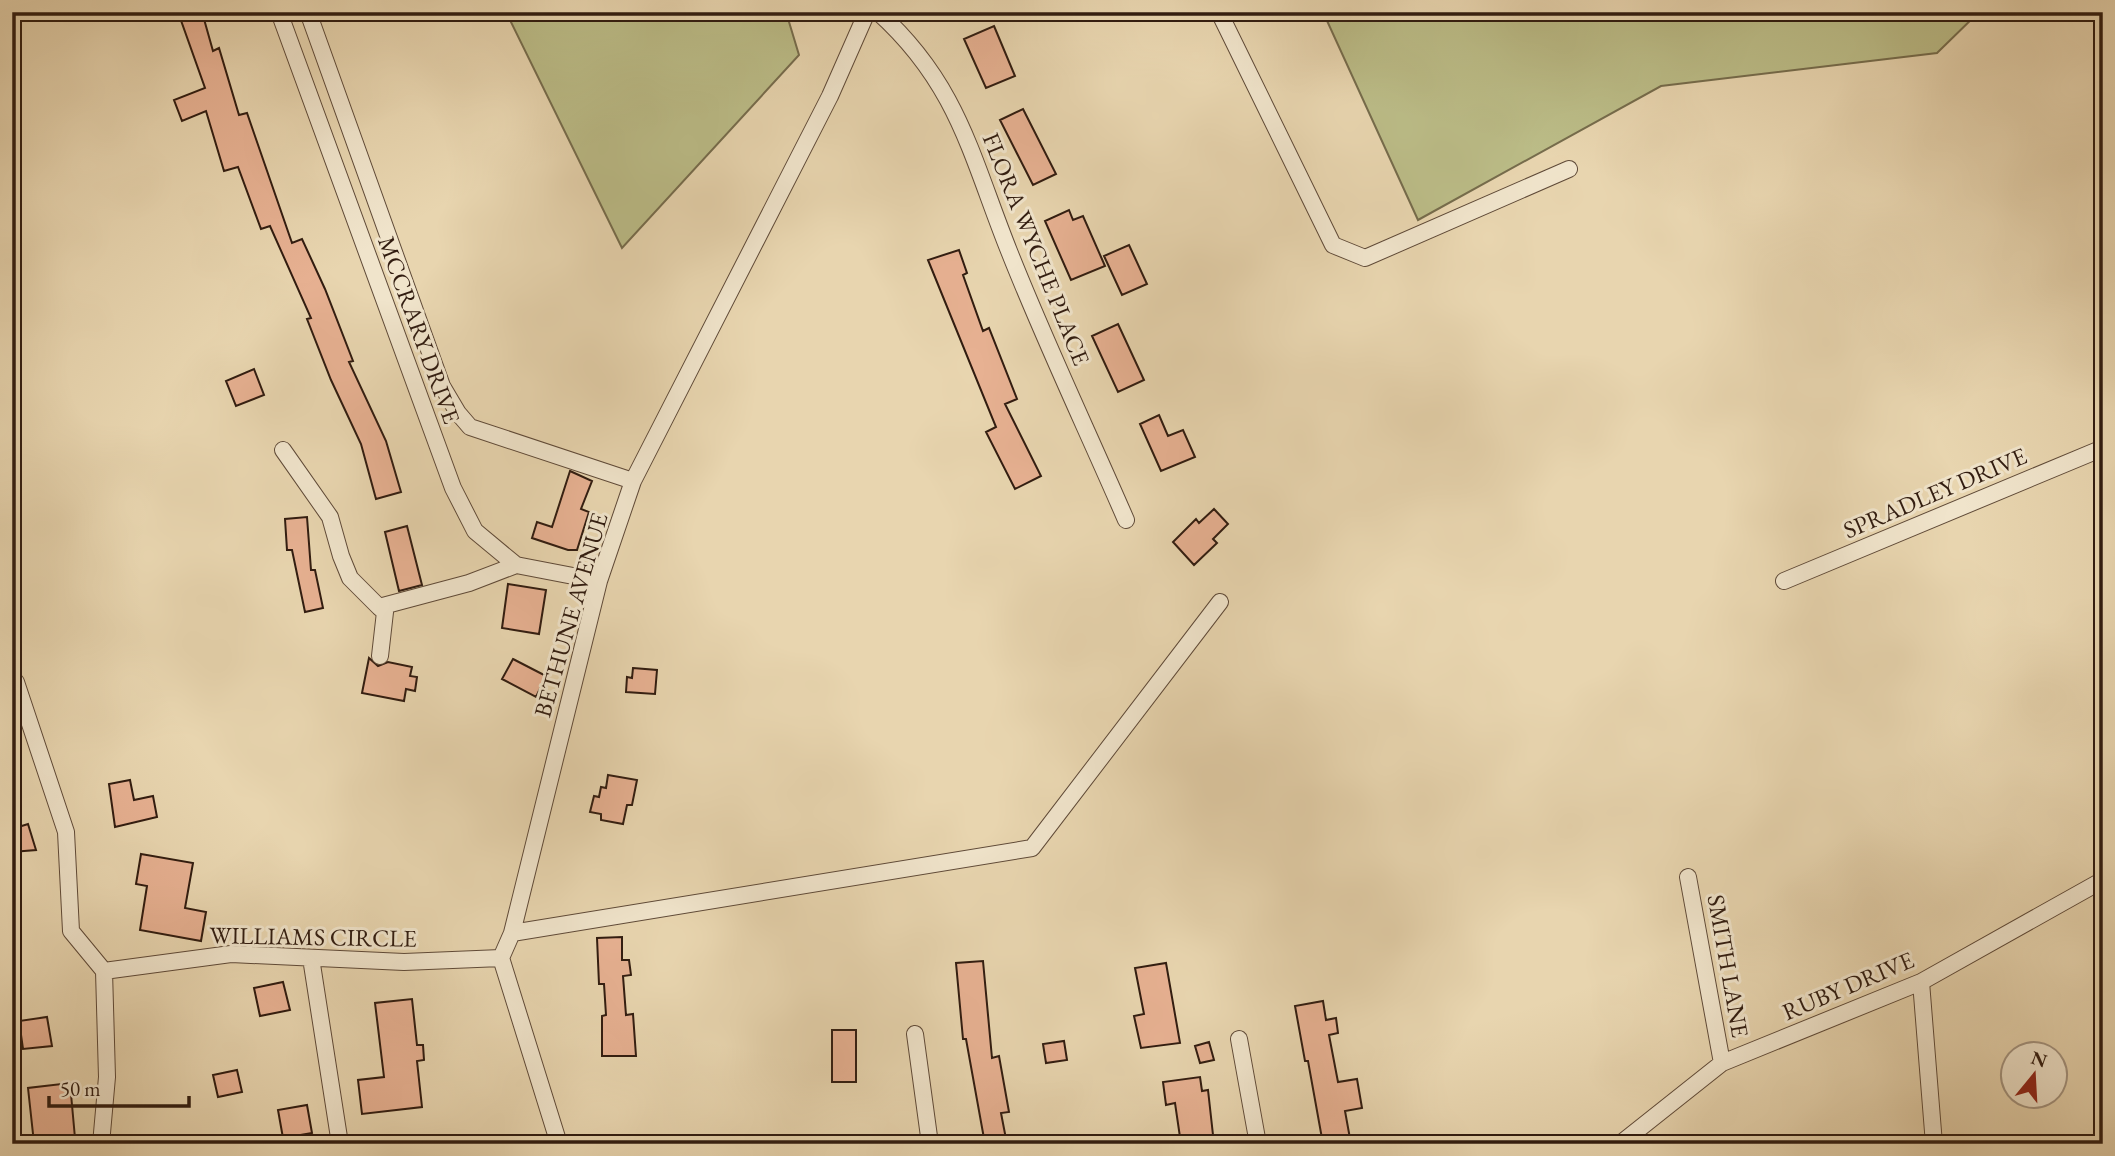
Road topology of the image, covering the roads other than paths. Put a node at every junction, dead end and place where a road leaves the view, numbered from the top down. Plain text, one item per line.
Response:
1 (279, 12) edge
2 (308, 12) edge
3 (867, 12) edge
4 (877, 12) edge
5 (1219, 12) edge
6 (1569, 169) dead end
7 (2103, 448) edge
8 (283, 450) dead end
9 (634, 481) junction
10 (1126, 520) dead end
11 (516, 565) junction
12 (598, 581) junction
13 (1784, 581) dead end
14 (1220, 602) dead end
15 (379, 607) junction
16 (380, 656) dead end
17 (12, 678) edge
18 (1688, 877) dead end
19 (2103, 880) edge
20 (512, 933) junction
21 (311, 958) junction
22 (501, 958) junction
23 (104, 971) junction
24 (1921, 982) junction
25 (915, 1034) dead end
26 (1239, 1039) dead end
27 (1722, 1063) junction
28 (101, 1144) edge
29 (340, 1144) edge
30 (559, 1144) edge
31 (930, 1144) edge
32 (1258, 1144) edge
33 (1620, 1144) edge
34 (1934, 1144) edge

1 - 11 street, MCCRARY DRIVE
2 - 9 street
3 - 9 street, BETHUNE AVENUE
4 - 10 street, FLORA WYCHE PLACE
5 - 6 street
7 - 13 street, SPRADLEY DRIVE
8 - 15 street
9 - 12 street, BETHUNE AVENUE
11 - 12 street, MCCRARY DRIVE
11 - 15 street
12 - 20 street, BETHUNE AVENUE
14 - 20 street
15 - 16 street
17 - 23 street
18 - 27 street, SMITH LANE
19 - 24 street, RUBY DRIVE
20 - 22 street, BETHUNE AVENUE
21 - 22 street, WILLIAMS CIRCLE
21 - 23 street, WILLIAMS CIRCLE
21 - 29 street
22 - 30 street
23 - 28 street
24 - 27 street, RUBY DRIVE
24 - 34 street
25 - 31 street
26 - 32 street
27 - 33 street, RUBY DRIVE

